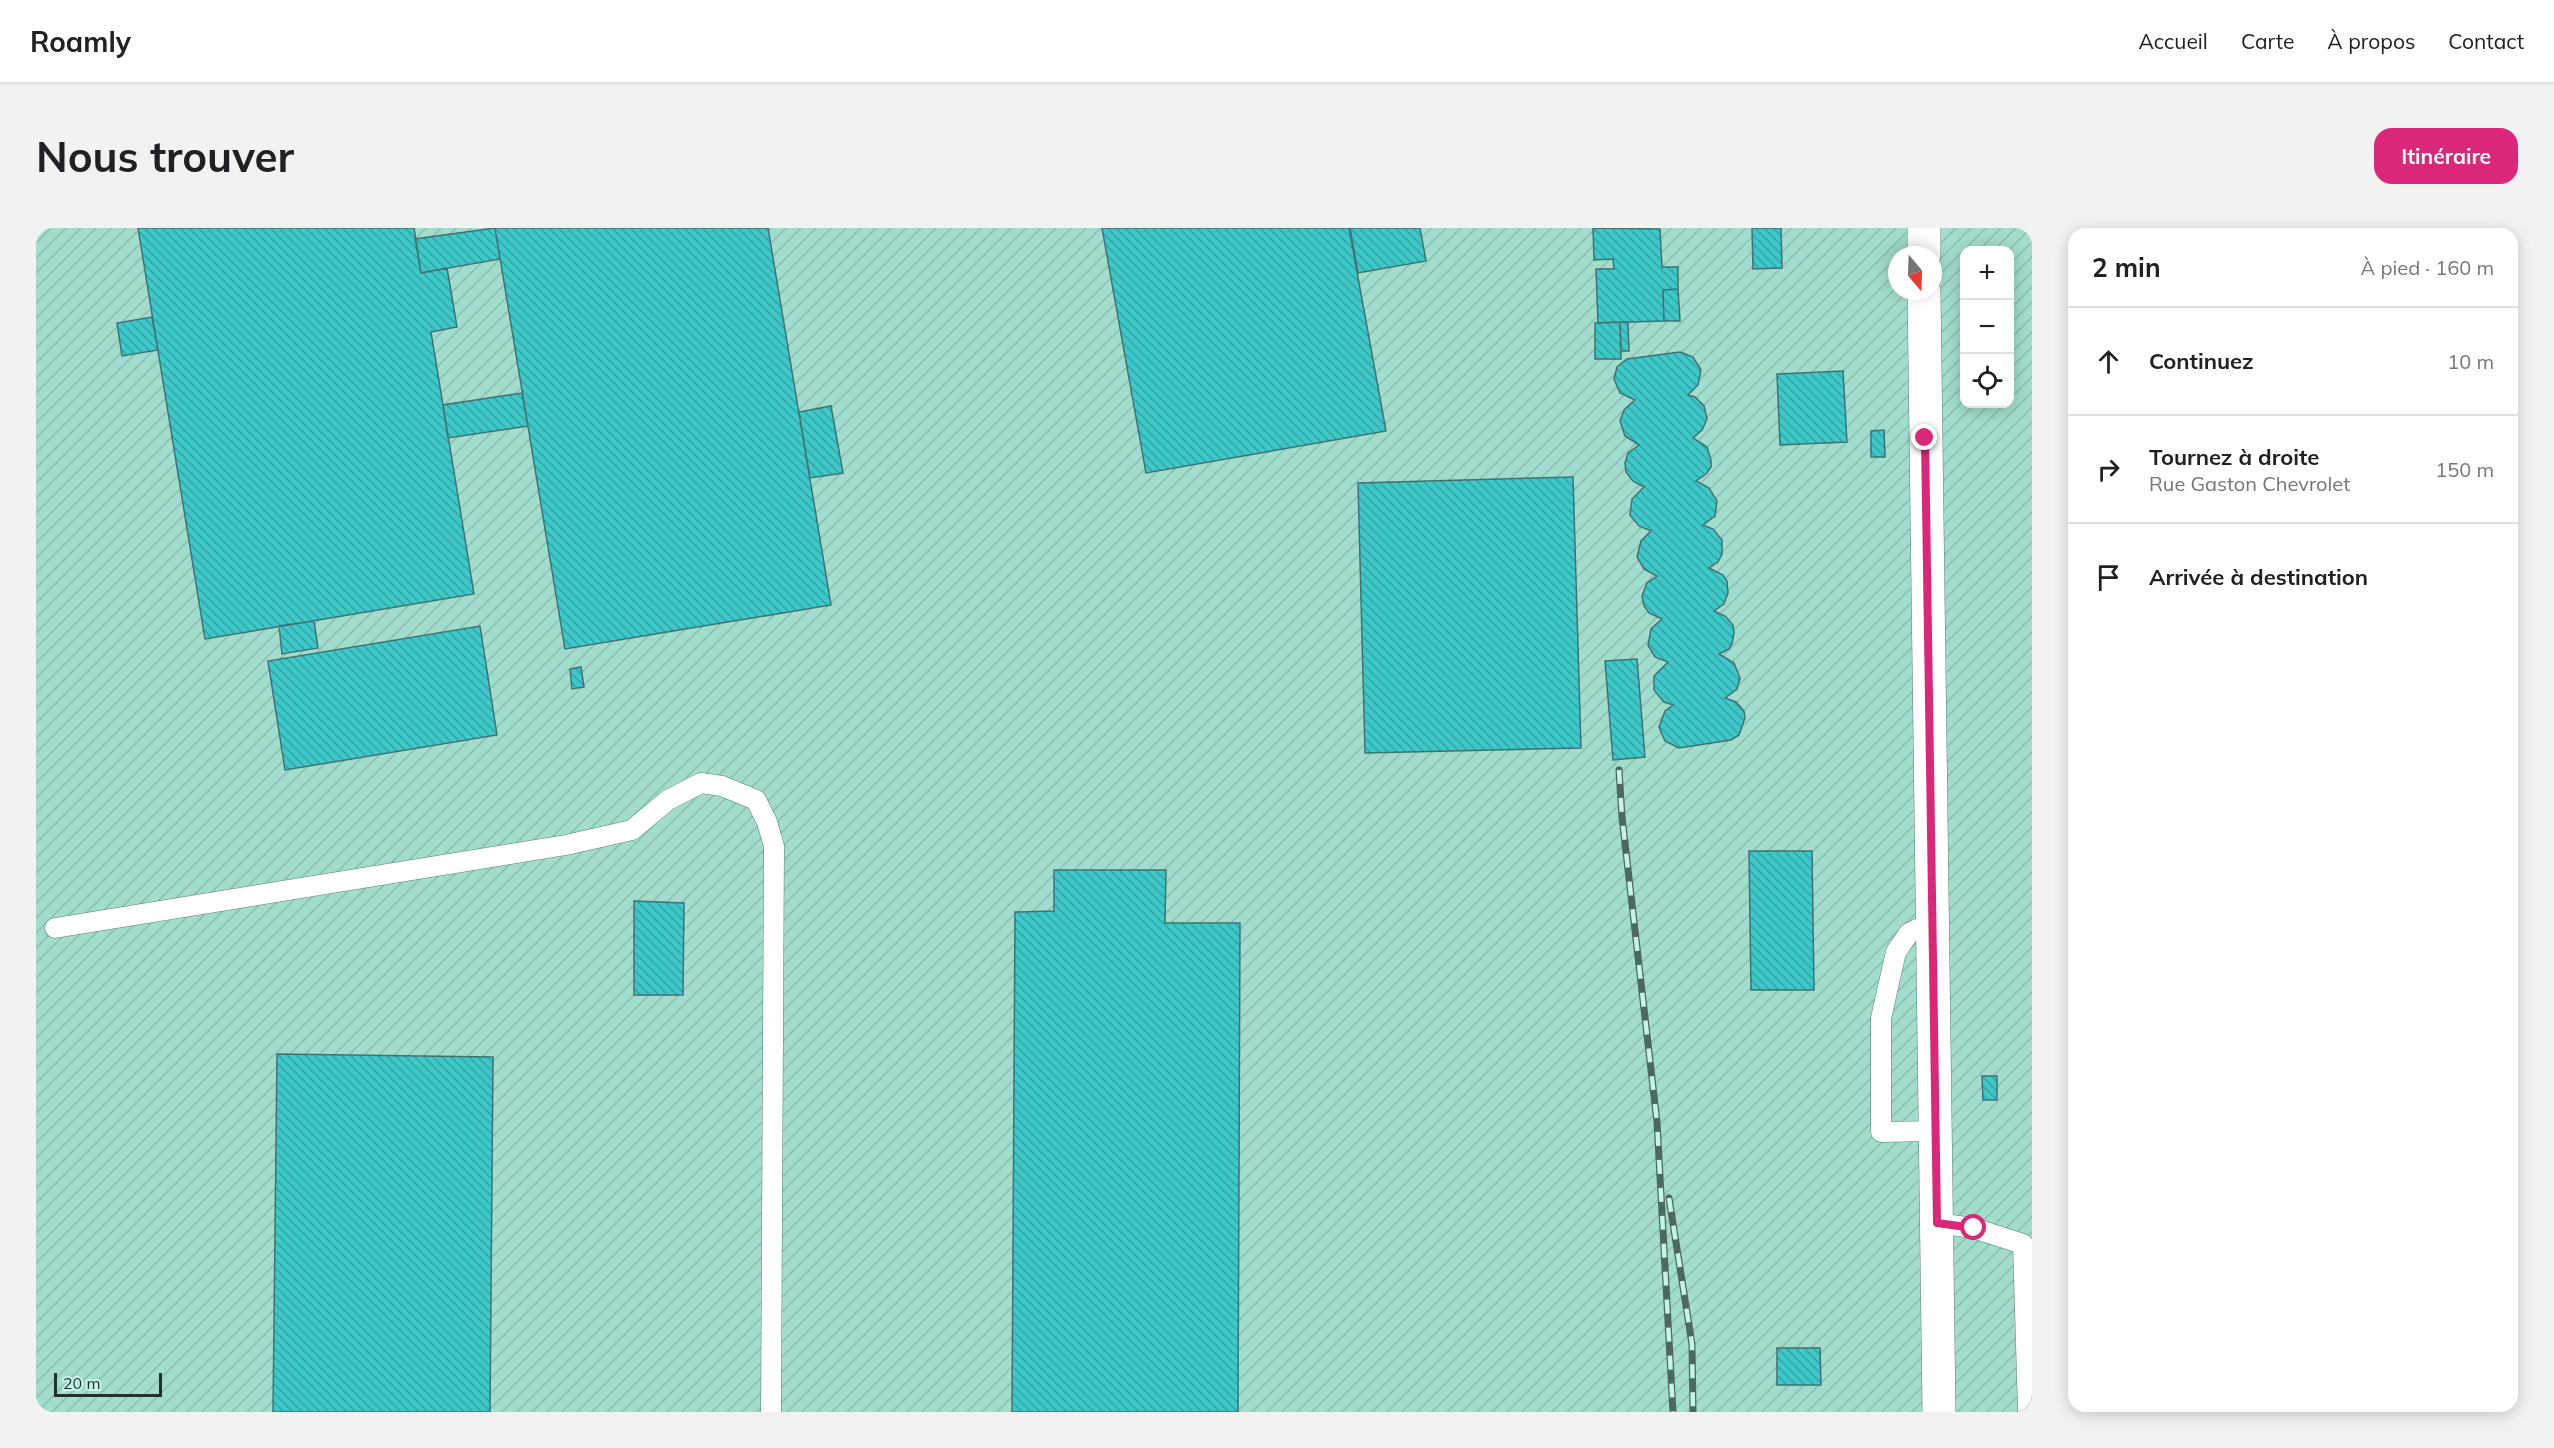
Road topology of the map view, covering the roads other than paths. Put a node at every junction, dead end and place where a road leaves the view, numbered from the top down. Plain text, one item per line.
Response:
1 (1924, 228) edge
2 (1924, 246) edge
3 (1924, 300) edge
4 (1932, 922) junction
5 (55, 928) dead end
6 (1935, 1131) junction
7 (1937, 1223) junction
8 (771, 1412) edge
9 (1939, 1412) edge
10 (2028, 1412) edge

1 - 2 street
3 - 4 street
4 - 6 street
4 - 6 lane
5 - 8 lane
6 - 7 street
7 - 9 street
7 - 10 lane

